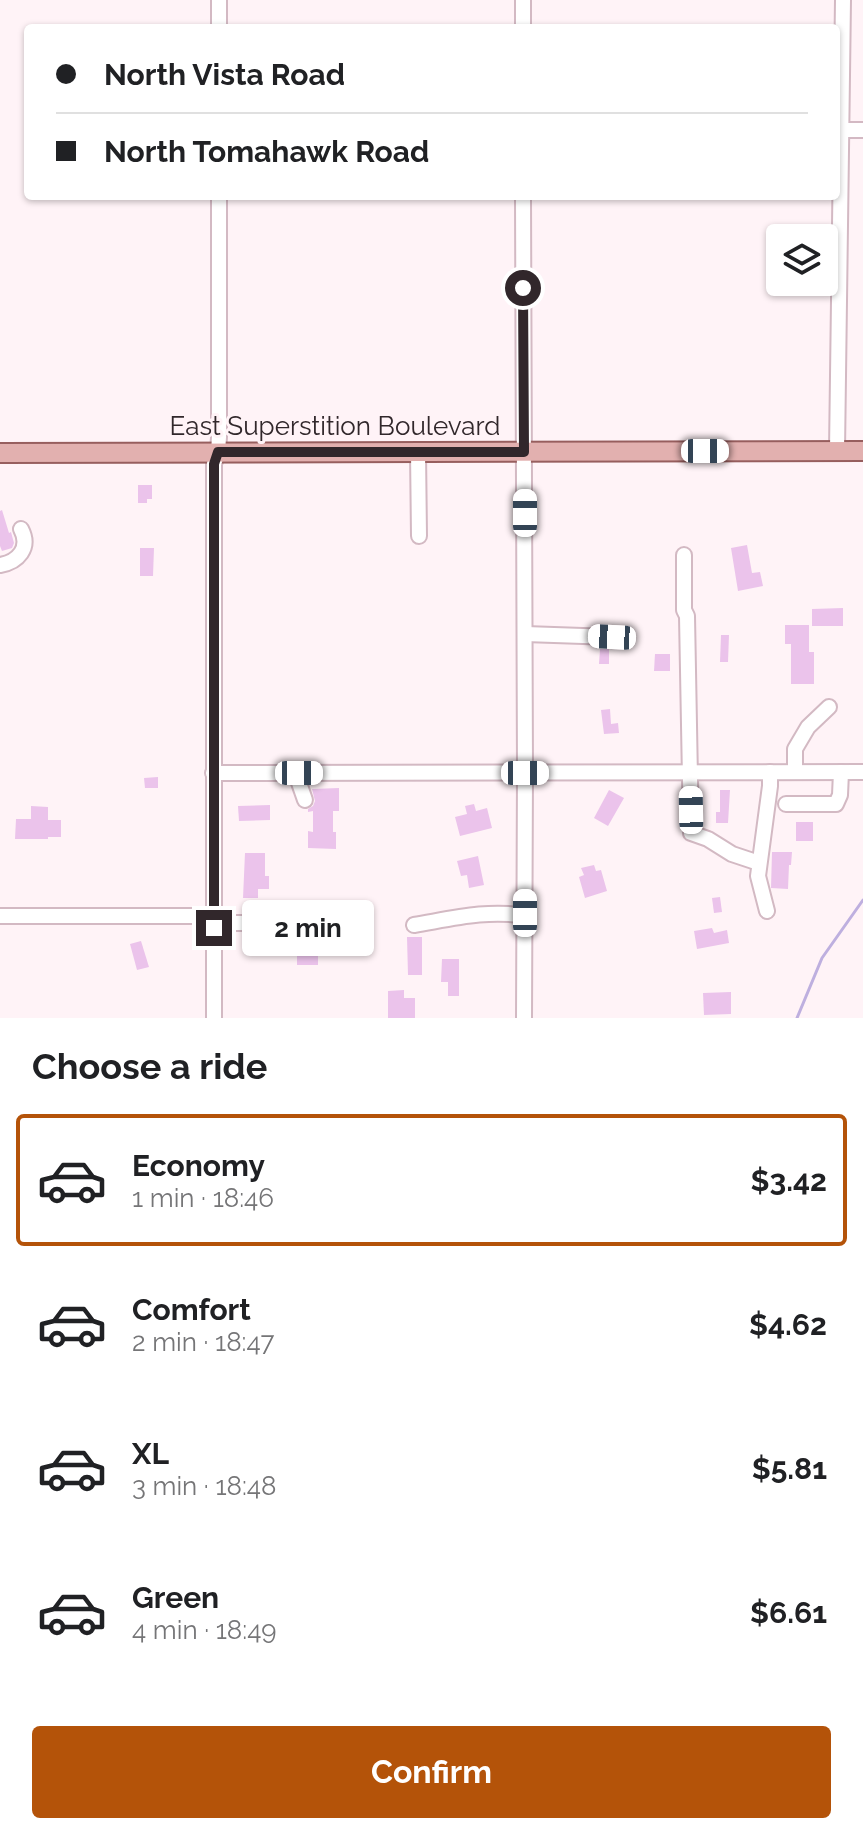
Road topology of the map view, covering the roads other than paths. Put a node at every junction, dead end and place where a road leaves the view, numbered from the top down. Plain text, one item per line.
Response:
1 (219, 0) edge
2 (523, 0) edge
3 (843, 0) edge
4 (219, 24) edge
5 (523, 24) edge
6 (840, 98) edge
7 (840, 130) edge
8 (863, 130) edge
9 (219, 200) edge
10 (523, 200) edge
11 (839, 200) edge
12 (837, 451) junction
13 (863, 451) edge
14 (218, 452) junction
15 (418, 452) junction
16 (524, 452) junction
17 (0, 453) edge
18 (21, 529) dead end
19 (419, 536) dead end
20 (684, 555) dead end
21 (0, 565) edge
22 (525, 634) junction
23 (612, 637) dead end
24 (829, 707) dead end
25 (690, 772) junction
26 (770, 772) junction
27 (795, 772) junction
28 (841, 772) junction
29 (863, 772) edge
30 (213, 773) junction
31 (299, 773) junction
32 (525, 773) junction
33 (305, 800) dead end
34 (786, 804) dead end
35 (759, 863) junction
36 (767, 911) dead end
37 (0, 916) edge
38 (525, 916) junction
39 (214, 920) junction
40 (346, 923) dead end
41 (414, 925) dead end
42 (214, 1018) edge
43 (524, 1018) edge

1 - 4 street
2 - 5 street
3 - 6 street
7 - 8 street
9 - 14 street
10 - 16 street
11 - 12 street
12 - 13 main road, East Superstition Boulevard
12 - 16 main road, East Superstition Boulevard
14 - 15 main road, East Superstition Boulevard
14 - 17 main road, East Superstition Boulevard
14 - 30 street
15 - 16 main road, East Superstition Boulevard
15 - 19 street
16 - 22 street
18 - 21 street
20 - 25 street
22 - 23 street
22 - 32 street
24 - 27 street
25 - 26 street
25 - 32 street
25 - 35 street
26 - 27 street
26 - 35 street
27 - 28 street
28 - 29 street
28 - 34 street
30 - 31 street
30 - 39 street
31 - 32 street
31 - 33 street
32 - 38 street
35 - 36 street
37 - 39 street
38 - 41 street
38 - 43 street
39 - 40 street
39 - 42 street

